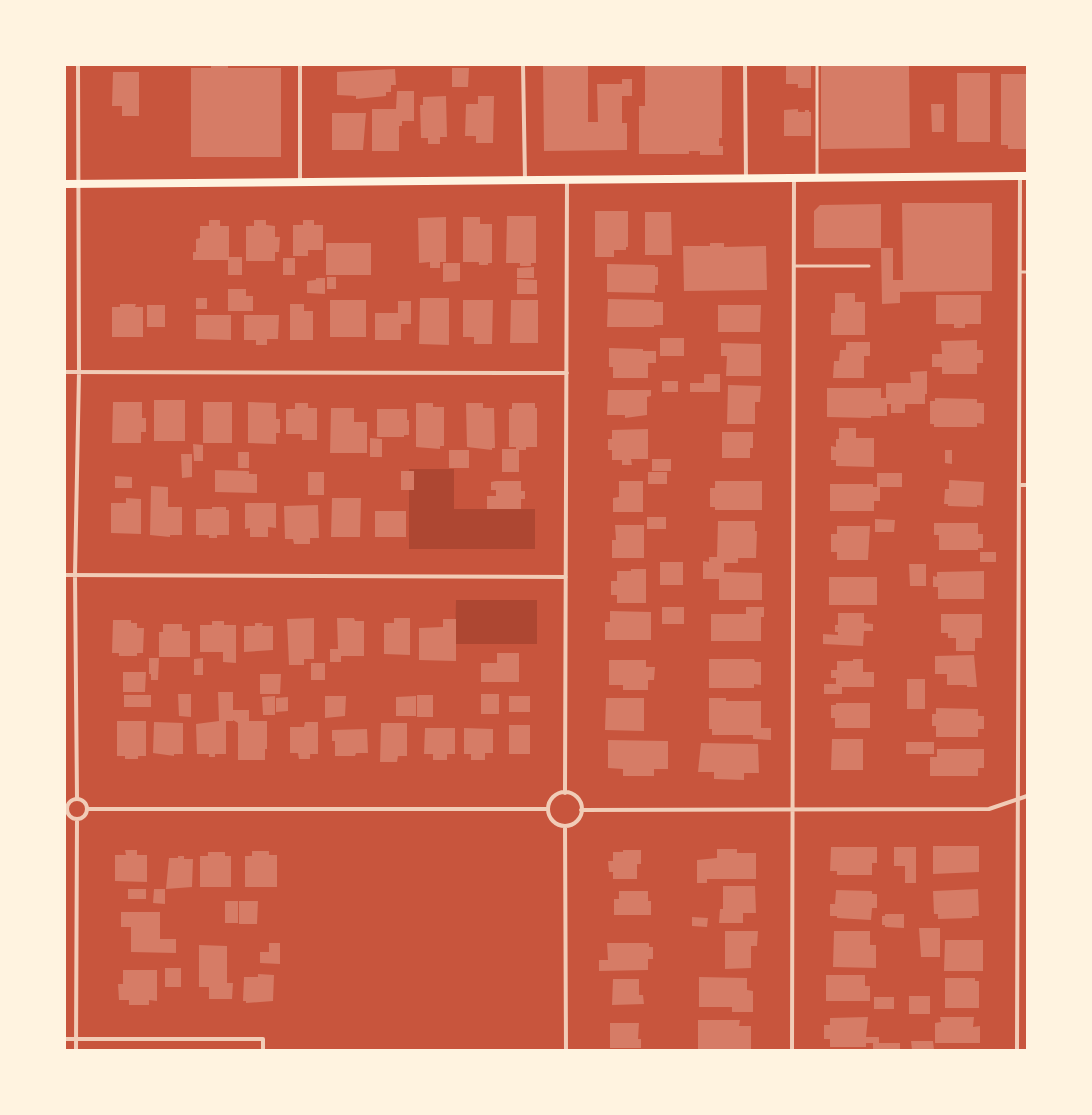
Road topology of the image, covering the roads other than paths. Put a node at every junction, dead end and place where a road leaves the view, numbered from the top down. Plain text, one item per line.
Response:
1 (78, 65) edge
2 (300, 65) edge
3 (523, 65) edge
4 (745, 65) edge
5 (817, 65) edge
6 (1024, 176) edge
7 (746, 178) junction
8 (794, 178) junction
9 (817, 178) junction
10 (524, 180) junction
11 (567, 180) junction
12 (300, 182) junction
13 (65, 184) edge
14 (79, 184) junction
15 (794, 266) junction
16 (869, 266) dead end
17 (1020, 272) junction
18 (1027, 272) edge
19 (65, 372) edge
20 (79, 372) junction
21 (566, 373) junction
22 (1018, 485) junction
23 (1027, 485) edge
24 (65, 575) edge
25 (75, 575) junction
26 (566, 577) junction
27 (565, 793) junction
28 (1027, 796) edge
29 (77, 798) junction
30 (1017, 800) junction
31 (66, 809) edge
32 (88, 809) junction
33 (548, 809) junction
34 (792, 809) junction
35 (581, 810) junction
36 (77, 819) junction
37 (565, 826) junction
38 (65, 1039) edge
39 (76, 1039) junction
40 (76, 1050) edge
41 (263, 1050) edge
42 (566, 1050) edge
43 (792, 1050) edge
44 (1017, 1050) edge

1 - 14 street
2 - 12 street
3 - 10 street
4 - 7 street
5 - 9 lane
6 - 9 main road
6 - 17 street
7 - 8 main road
7 - 11 main road
8 - 9 main road
8 - 15 street
10 - 11 main road
10 - 12 main road
11 - 21 street
12 - 14 main road
13 - 14 main road
14 - 20 street
15 - 16 lane
15 - 34 street
17 - 18 lane
17 - 22 street
19 - 20 street
20 - 21 street
20 - 25 street
21 - 26 street
22 - 23 street
22 - 30 street
24 - 25 street
25 - 26 street
25 - 29 street
26 - 27 street
27 - 33 street
27 - 35 street
28 - 30 street
29 - 31 street
29 - 32 street
30 - 34 street
30 - 44 street
31 - 36 street
32 - 33 street
32 - 36 street
33 - 37 street
34 - 35 street
34 - 43 street
35 - 37 street
36 - 39 street
37 - 42 street
38 - 39 street
39 - 40 street
39 - 41 street

